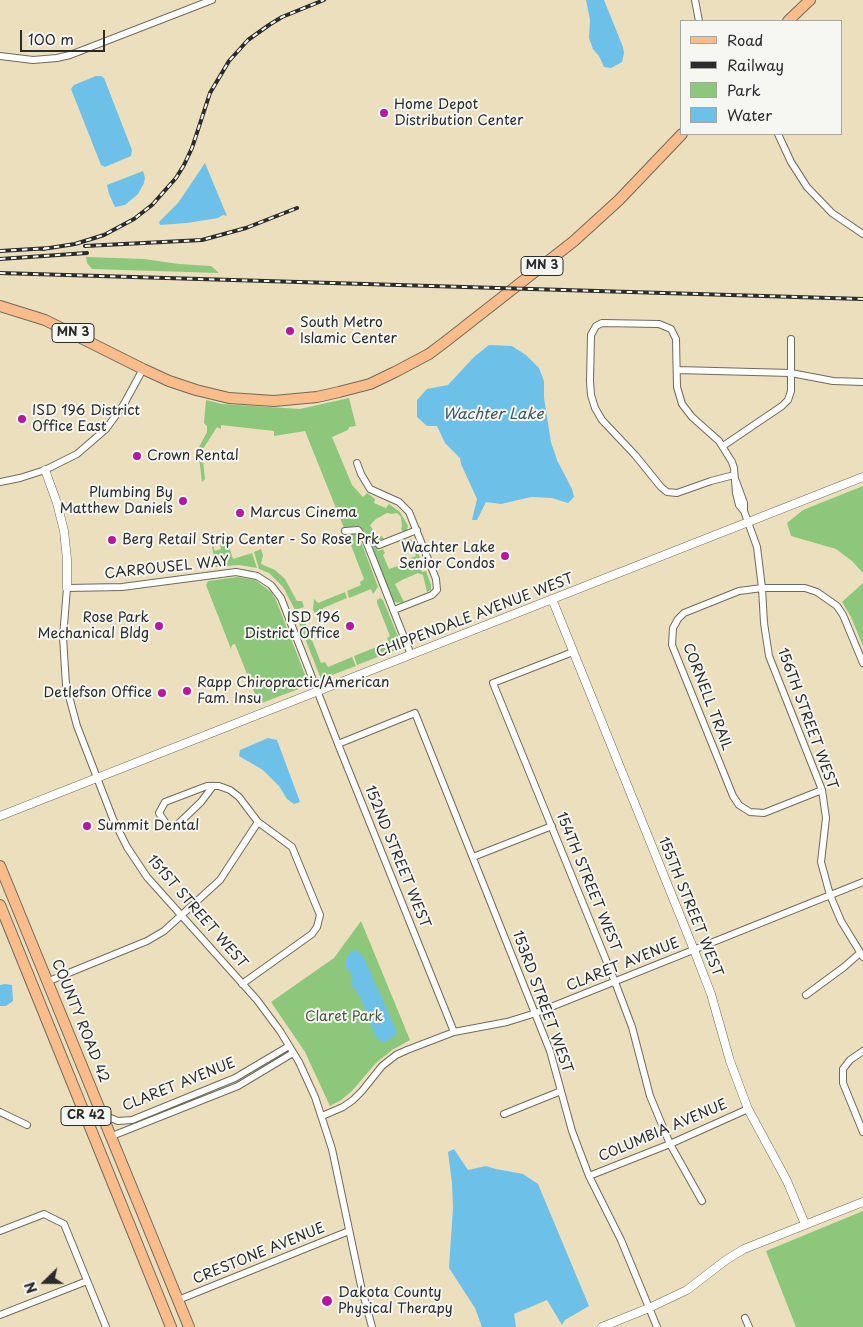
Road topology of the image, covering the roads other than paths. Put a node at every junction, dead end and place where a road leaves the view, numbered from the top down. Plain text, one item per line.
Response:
1 (212, 0) edge
2 (695, 0) edge
3 (810, 0) edge
4 (699, 20) edge
5 (789, 20) edge
6 (0, 56) edge
7 (681, 135) edge
8 (778, 135) edge
9 (863, 234) edge
10 (0, 306) edge
11 (791, 339) dead end
12 (143, 369) junction
13 (677, 370) junction
14 (791, 374) junction
15 (863, 382) edge
16 (723, 446) junction
17 (358, 463) dead end
18 (45, 470) junction
19 (734, 475) junction
20 (863, 477) edge
21 (0, 482) edge
22 (748, 522) junction
23 (417, 530) junction
24 (345, 531) dead end
25 (379, 545) dead end
26 (67, 588) junction
27 (762, 588) junction
28 (552, 599) junction
29 (394, 610) junction
30 (574, 652) junction
31 (411, 654) junction
32 (863, 663) edge
33 (318, 691) junction
34 (338, 744) junction
35 (97, 778) junction
36 (213, 786) junction
37 (822, 790) junction
38 (0, 816) edge
39 (258, 822) junction
40 (552, 826) junction
41 (473, 857) junction
42 (0, 866) edge
43 (863, 882) edge
44 (830, 896) junction
45 (0, 905) edge
46 (181, 916) junction
47 (694, 950) junction
48 (861, 955) edge
49 (48, 981) junction
50 (615, 982) junction
51 (242, 984) junction
52 (806, 995) dead end
53 (536, 1013) junction
54 (454, 1032) junction
55 (289, 1046) junction
56 (58, 1047) junction
57 (863, 1051) edge
58 (293, 1053) junction
59 (561, 1091) junction
60 (748, 1109) junction
61 (0, 1112) edge
62 (504, 1114) dead end
63 (103, 1115) junction
64 (322, 1116) junction
65 (27, 1125) dead end
66 (863, 1132) edge
67 (112, 1136) junction
68 (670, 1144) junction
69 (589, 1176) junction
70 (702, 1201) dead end
71 (863, 1202) edge
72 (805, 1224) junction
73 (0, 1231) edge
74 (349, 1231) junction
75 (87, 1281) junction
76 (178, 1300) junction
77 (649, 1308) junction
78 (0, 1315) edge
79 (745, 1318) dead end
80 (106, 1327) edge
81 (171, 1327) edge
82 (189, 1327) edge
83 (372, 1327) edge
84 (602, 1327) edge
85 (657, 1327) edge
86 (749, 1327) edge

1 - 6 street
2 - 4 street
3 - 5 main road
7 - 12 main road, MN 3
8 - 9 street
10 - 12 main road, MN 3
11 - 14 street
12 - 18 street
13 - 14 street
13 - 16 street, 156TH STREET WEST
13 - 19 street, 156TH STREET WEST
14 - 15 street
14 - 16 street
16 - 19 street, 156TH STREET WEST
17 - 23 street
18 - 21 street
18 - 26 street, 151ST STREET WEST
19 - 22 street, 156TH STREET WEST
20 - 22 street, CHIPPENDALE AVENUE WEST
22 - 27 street, 156TH STREET WEST
22 - 28 street, CHIPPENDALE AVENUE WEST
23 - 25 street
23 - 29 street
24 - 29 street
26 - 33 street, CARROUSEL WAY
26 - 35 street, 151ST STREET WEST
27 - 32 street, CORNELL TRAIL
27 - 37 street, 156TH STREET WEST
27 - 37 street, CORNELL TRAIL
28 - 30 street, 155TH STREET WEST
28 - 31 street, CHIPPENDALE AVENUE WEST
29 - 31 street
30 - 40 street, 154TH STREET WEST
30 - 47 street, 155TH STREET WEST
31 - 33 street, CHIPPENDALE AVENUE WEST
33 - 34 street, 152ND STREET WEST
33 - 35 street, CHIPPENDALE AVENUE WEST
34 - 41 street, 153RD STREET WEST
34 - 54 street, 152ND STREET WEST
35 - 38 street, CHIPPENDALE AVENUE WEST
35 - 46 street, 151ST STREET WEST
36 - 36 street
36 - 39 street
37 - 44 street, 156TH STREET WEST
39 - 46 street
39 - 51 street
40 - 41 street
40 - 50 street, 154TH STREET WEST
41 - 53 street, 153RD STREET WEST
42 - 49 main road, COUNTY ROAD 42 / CR 42
43 - 44 street, CLARET AVENUE
44 - 47 street, CLARET AVENUE
44 - 48 street, 156TH STREET WEST
45 - 56 main road, CR 42
46 - 49 street
46 - 51 street, 151ST STREET WEST
47 - 50 street, CLARET AVENUE
47 - 60 street, 155TH STREET WEST
48 - 52 street
49 - 63 main road, COUNTY ROAD 42 / CR 42
50 - 53 street, CLARET AVENUE
50 - 68 street, 154TH STREET WEST
51 - 55 street, 151ST STREET WEST
53 - 54 street, CLARET AVENUE
53 - 59 street, 153RD STREET WEST
54 - 64 street, CLARET AVENUE
55 - 58 street, 151ST STREET WEST
55 - 63 street, CLARET AVENUE
56 - 67 main road
56 - 81 main road, CR 42
57 - 66 street
58 - 64 street, 151ST STREET WEST
58 - 67 street, CLARET AVENUE
59 - 62 street
59 - 69 street, 153RD STREET WEST
60 - 68 street, COLUMBIA AVENUE
60 - 72 street, 155TH STREET WEST
61 - 65 street
63 - 67 main road, COUNTY ROAD 42 / CR 42
64 - 74 street, 151ST STREET WEST
67 - 76 main road, COUNTY ROAD 42 / CR 42
68 - 69 street, COLUMBIA AVENUE
68 - 70 street, 154TH STREET WEST
69 - 77 street, 153RD STREET WEST
71 - 72 street
72 - 77 street
73 - 75 street
74 - 76 street, CRESTONE AVENUE
74 - 83 street, 151ST STREET WEST
75 - 78 street
75 - 80 street
76 - 82 main road, COUNTY ROAD 42 / CR 42
77 - 84 street
77 - 85 street, 153RD STREET WEST
79 - 86 street

